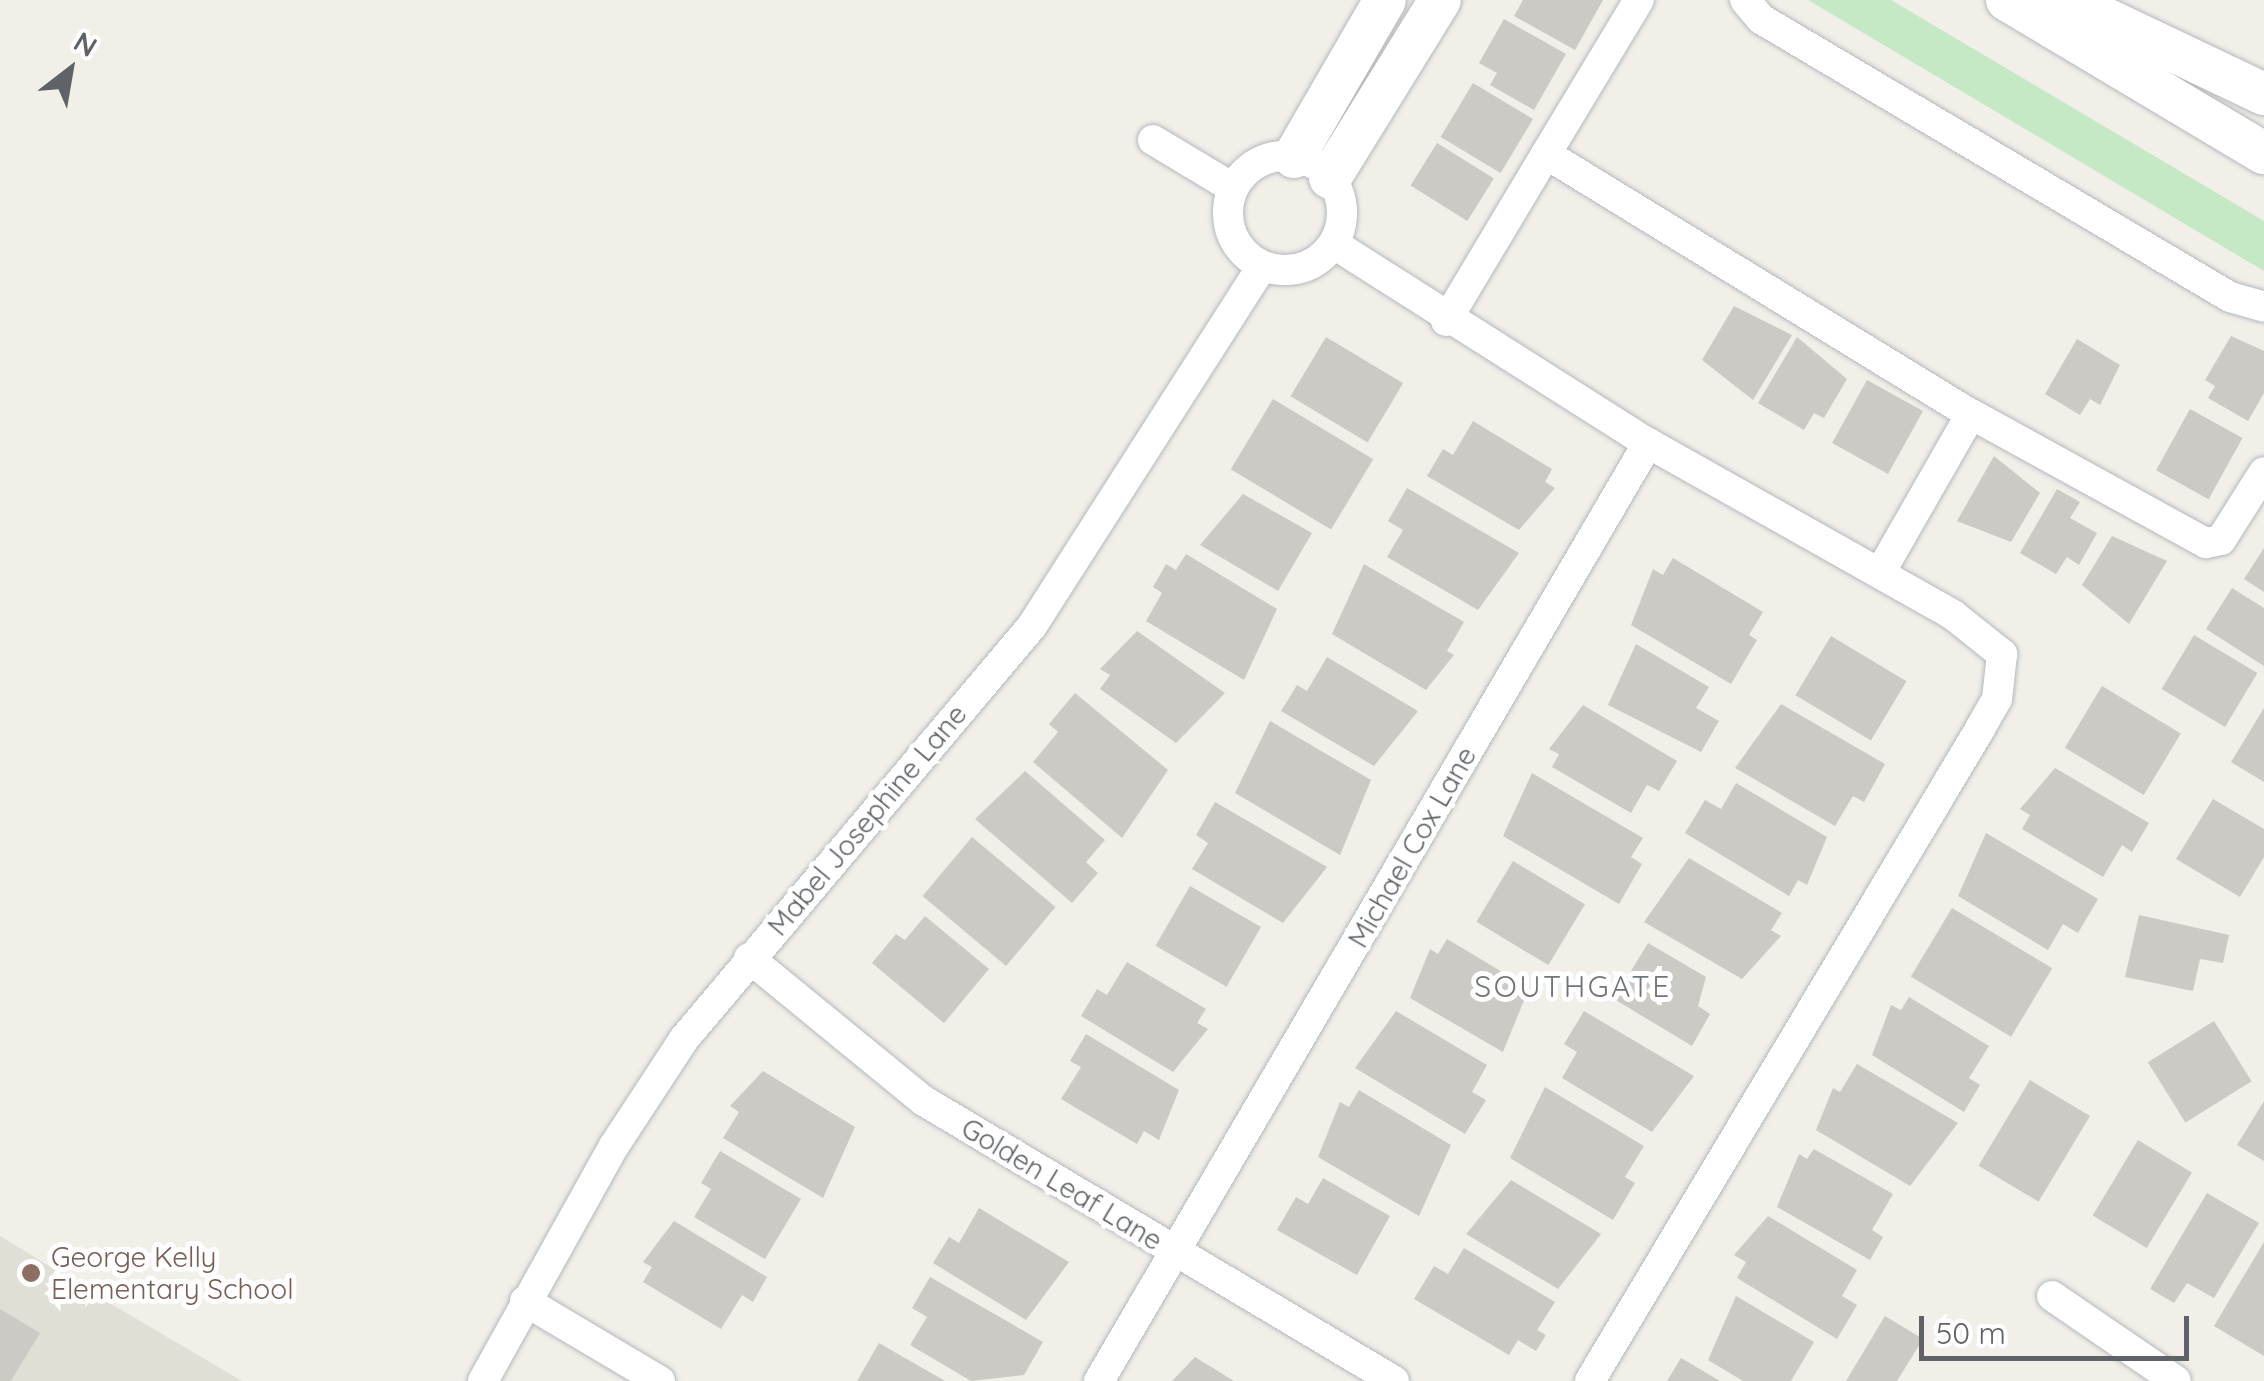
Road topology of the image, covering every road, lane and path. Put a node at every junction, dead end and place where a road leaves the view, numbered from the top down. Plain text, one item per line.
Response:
1 (1385, 0) edge
2 (1440, 0) edge
3 (1639, 0) edge
4 (1744, 0) edge
5 (2007, 0) edge
6 (2066, 0) edge
7 (2264, 94) edge
8 (1153, 140) dead end
9 (2264, 153) edge
10 (1546, 154) junction
11 (1312, 167) junction
12 (1233, 188) junction
13 (1334, 244) junction
14 (1262, 266) junction
15 (2264, 307) edge
16 (1446, 320) junction
17 (1971, 414) junction
18 (1648, 443) junction
19 (2264, 472) edge
20 (1880, 573) junction
21 (749, 958) junction
22 (1176, 1252) junction
23 (2052, 1296) dead end
24 (525, 1301) junction
25 (483, 1381) edge
26 (660, 1381) edge
27 (1100, 1381) edge
28 (1394, 1381) edge
29 (1590, 1381) edge
30 (2176, 1381) edge

1 - 11 main road
2 - 11 main road
3 - 10 street
4 - 15 street
5 - 9 main road
6 - 7 main road
8 - 12 street
10 - 16 street
10 - 17 street
11 - 12 street
11 - 13 street
12 - 14 street
13 - 14 street
13 - 16 street
14 - 21 street, Mabel Josephine Lane
16 - 18 street
17 - 19 street
17 - 20 street
18 - 20 street
18 - 22 street, Michael Cox Lane
20 - 29 street
21 - 22 street, Golden Leaf Lane
21 - 24 street, Mabel Josephine Lane
22 - 27 street, Michael Cox Lane
22 - 28 street, Golden Leaf Lane
23 - 30 street
24 - 25 street, Mabel Josephine Lane
24 - 26 street

